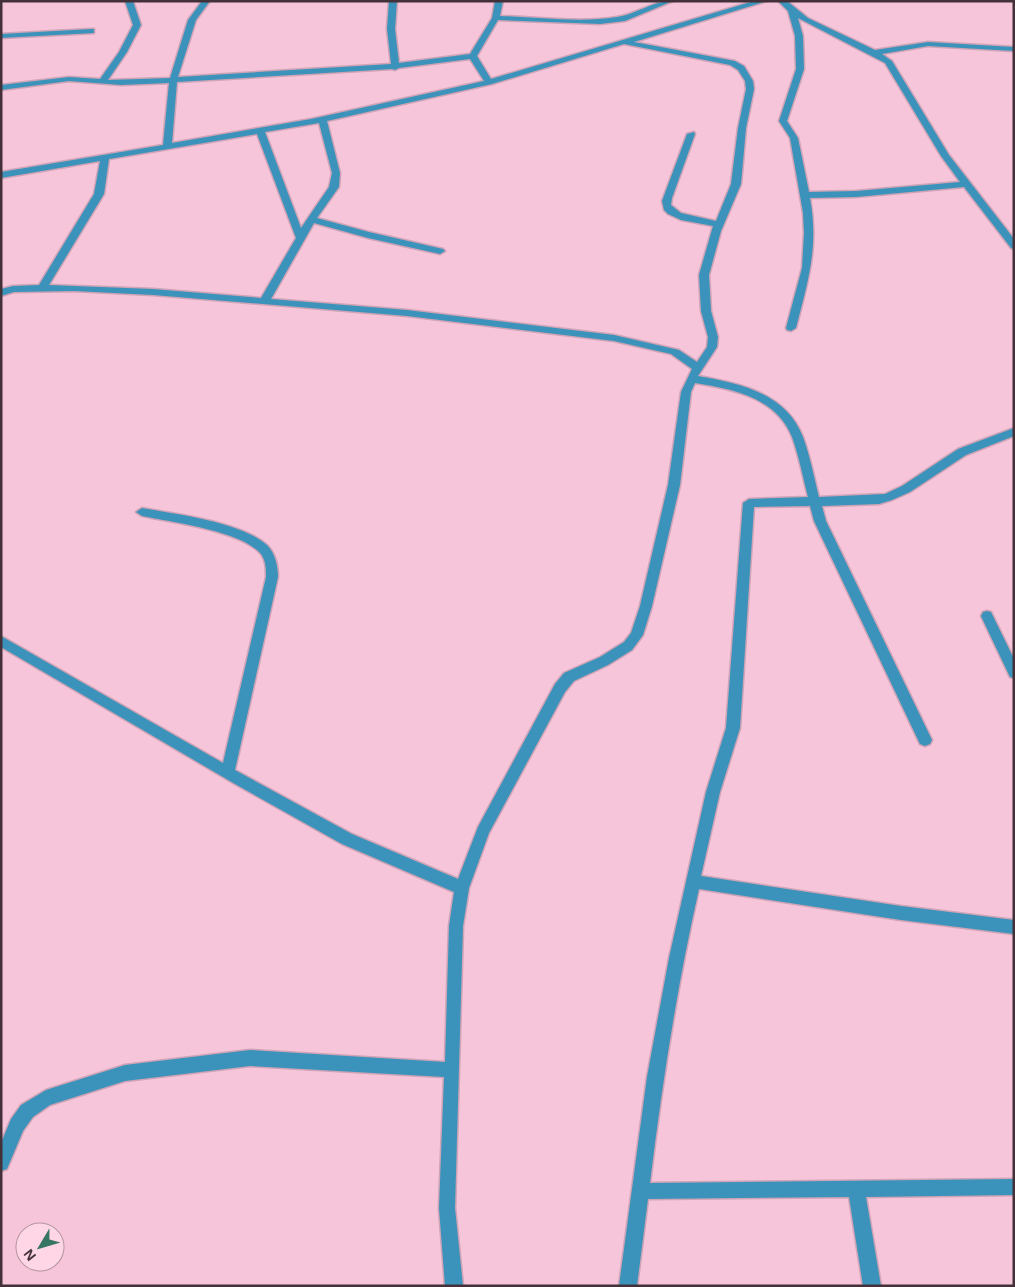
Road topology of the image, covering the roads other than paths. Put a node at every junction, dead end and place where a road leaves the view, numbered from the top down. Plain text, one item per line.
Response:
1 (129, 1) edge
2 (206, 1) edge
3 (393, 1) edge
4 (499, 1) edge
5 (669, 1) edge
6 (763, 1) edge
7 (782, 1) edge
8 (792, 11) junction
9 (496, 18) junction
10 (91, 31) dead end
11 (1, 36) edge
12 (624, 42) junction
13 (1014, 49) edge
14 (876, 52) junction
15 (474, 56) junction
16 (395, 68) junction
17 (172, 80) junction
18 (103, 81) junction
19 (489, 82) junction
20 (1, 88) edge
21 (322, 119) junction
22 (260, 130) junction
23 (691, 134) dead end
24 (167, 145) junction
25 (105, 156) junction
26 (1, 175) edge
27 (966, 184) junction
28 (805, 195) junction
29 (311, 219) junction
30 (719, 224) junction
31 (300, 237) junction
32 (1014, 246) edge
33 (440, 251) dead end
34 (42, 288) junction
35 (1, 293) edge
36 (264, 302) junction
37 (791, 328) dead end
38 (694, 373) junction
39 (1014, 432) edge
40 (813, 501) junction
41 (142, 512) dead end
42 (987, 616) dead end
43 (1, 641) edge
44 (1014, 673) edge
45 (925, 740) dead end
46 (228, 773) junction
47 (693, 881) junction
48 (462, 888) junction
49 (1014, 927) edge
50 (452, 1070) junction
51 (1, 1163) edge
52 (1014, 1187) edge
53 (856, 1188) junction
54 (640, 1191) junction
55 (454, 1286) edge
56 (628, 1286) edge
57 (872, 1286) edge

1 - 18 street
2 - 17 street
3 - 16 street
4 - 9 street
5 - 9 street
6 - 12 street
7 - 8 street
8 - 14 street
8 - 28 street
9 - 15 street
10 - 11 street
12 - 19 street
12 - 30 street
13 - 14 street
14 - 27 street
15 - 16 street
15 - 19 street
16 - 17 street
17 - 18 street
17 - 24 street
18 - 20 street
19 - 21 street
21 - 22 street
21 - 29 street
22 - 24 street
22 - 31 street
23 - 30 street
24 - 25 street
25 - 26 street
25 - 34 street
27 - 28 street
27 - 32 street
28 - 37 street
29 - 31 street
29 - 33 street
30 - 38 street
31 - 36 street
34 - 35 street
34 - 36 street
36 - 38 street
38 - 40 street
38 - 48 street
39 - 40 street
40 - 45 street
40 - 47 street
41 - 46 street
42 - 44 street
43 - 46 street
46 - 48 street
47 - 49 street
47 - 54 street
48 - 50 street
50 - 51 street
50 - 55 street
52 - 53 street
53 - 54 street
53 - 57 street
54 - 56 street

